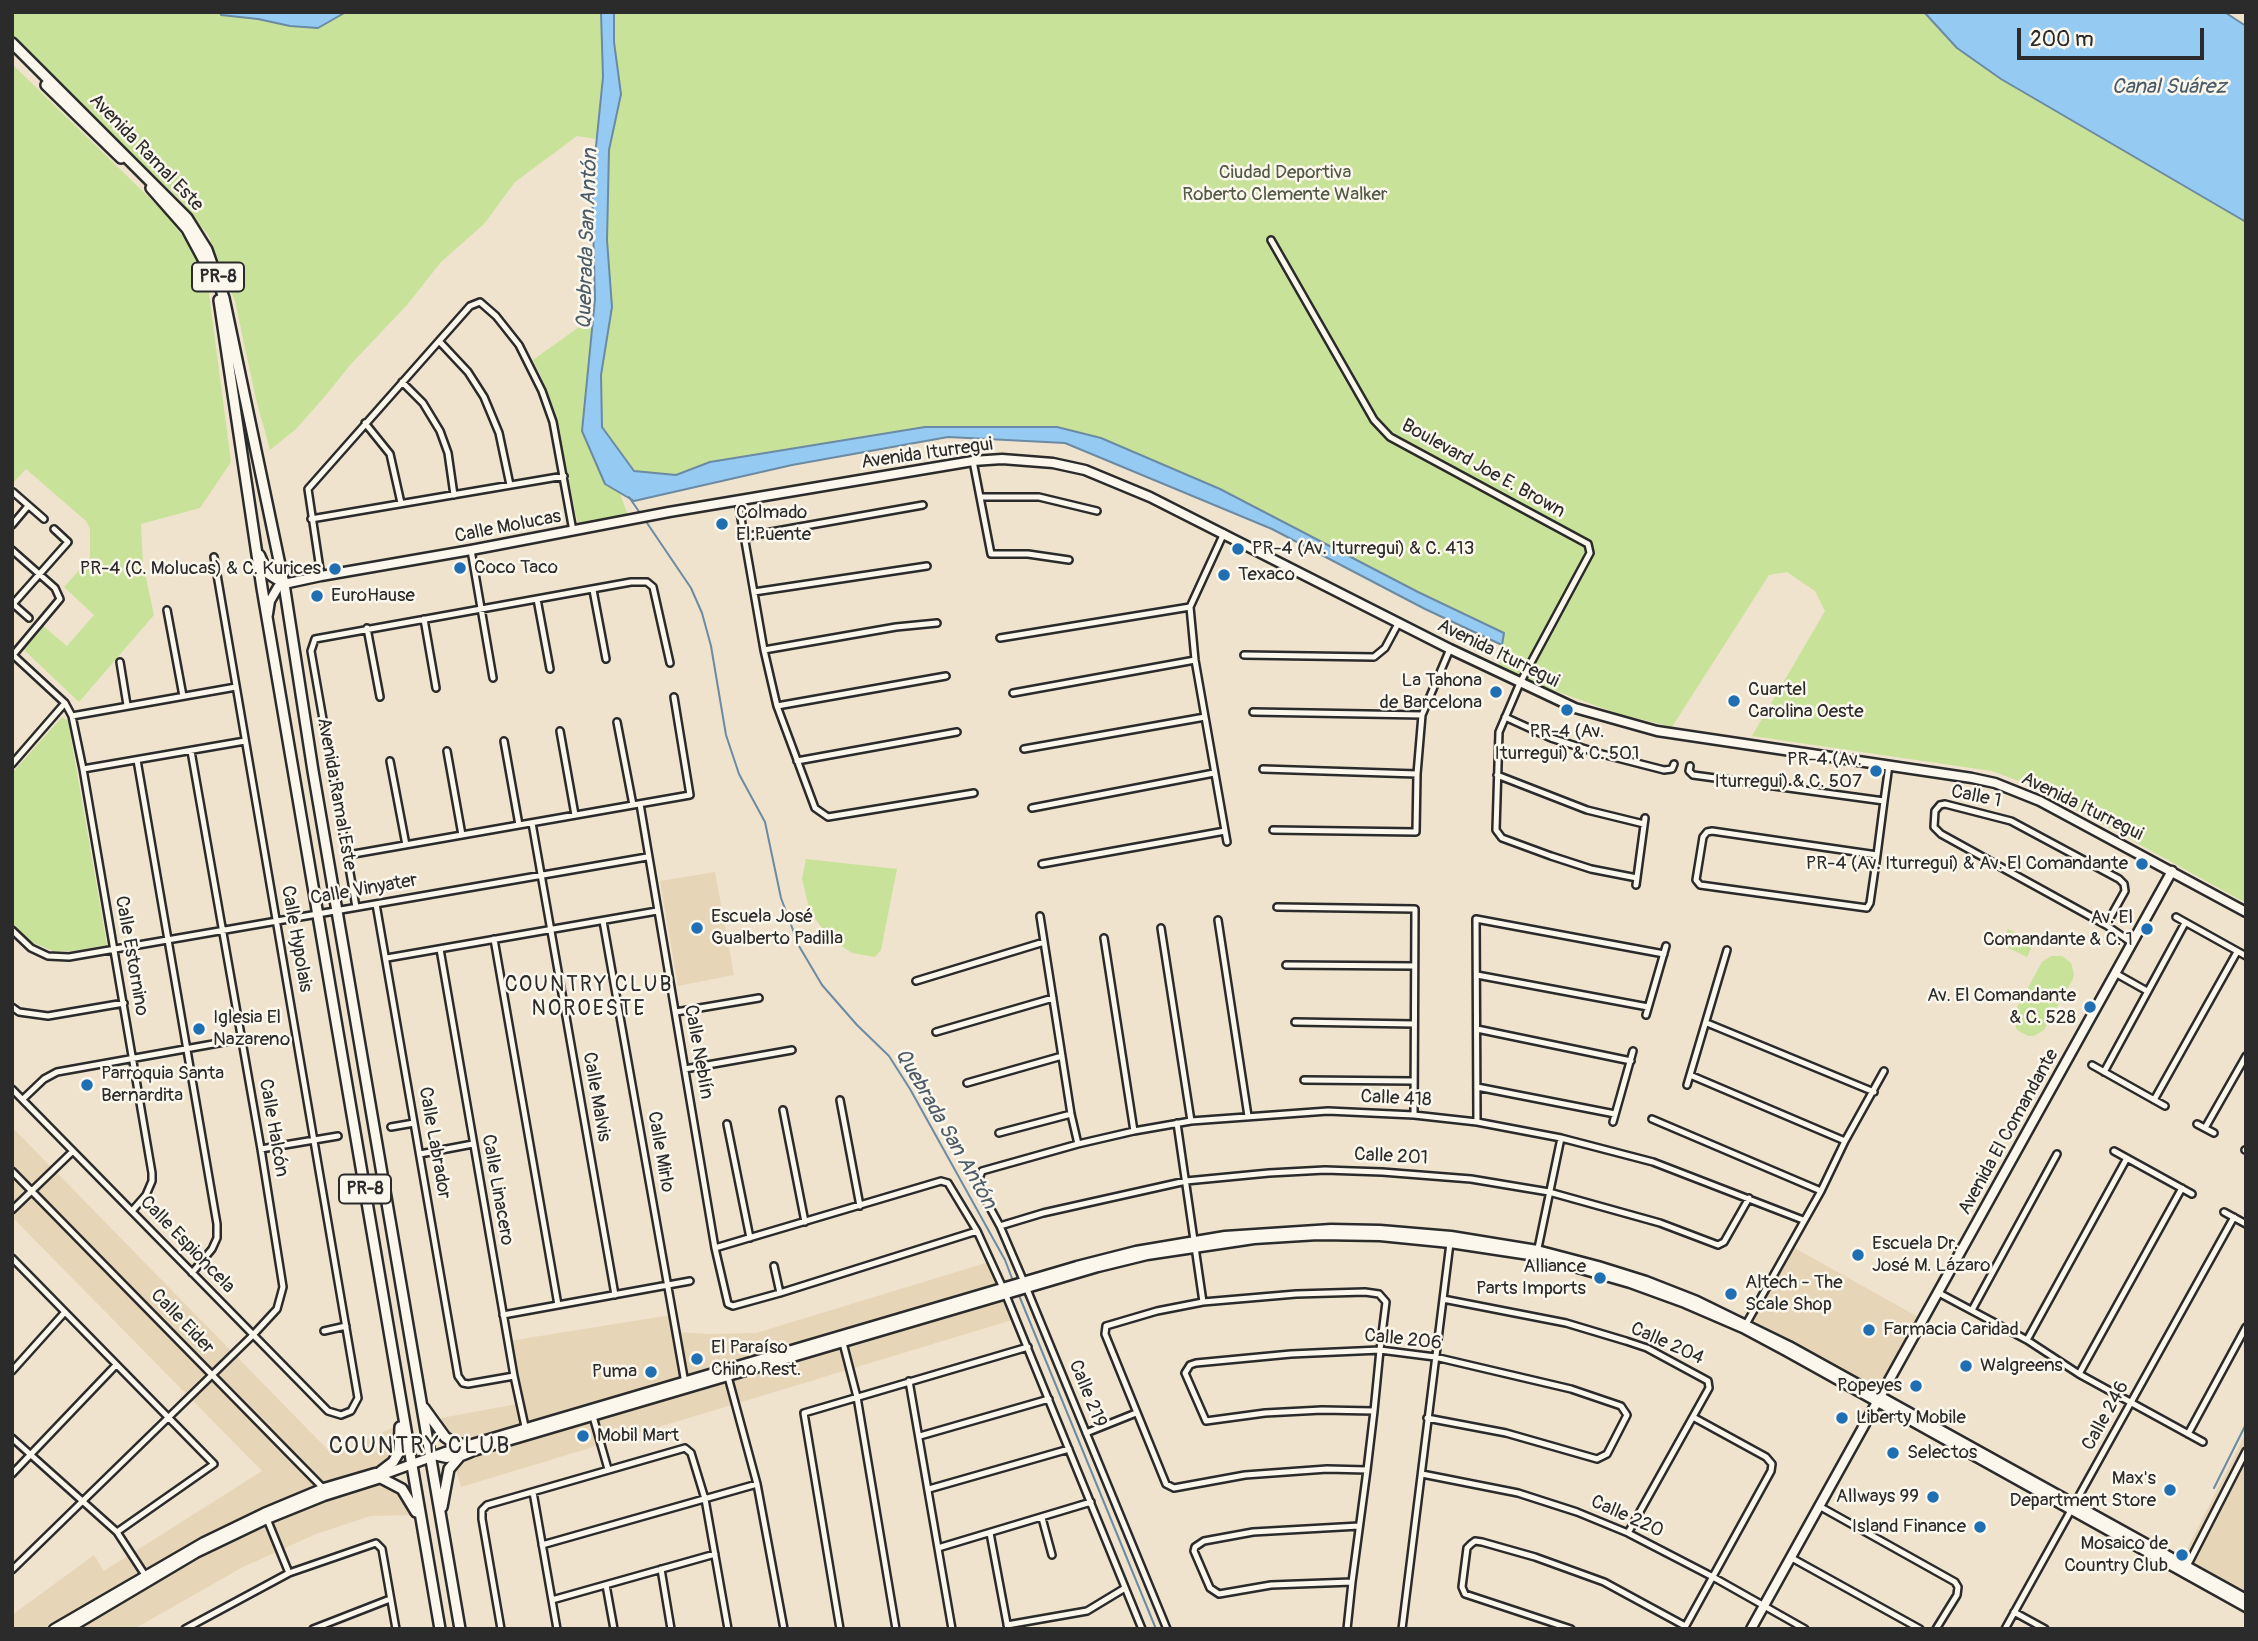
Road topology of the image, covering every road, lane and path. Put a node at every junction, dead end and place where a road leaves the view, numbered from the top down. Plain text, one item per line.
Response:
1 (12, 43) edge
2 (12, 52) edge
3 (1271, 240) dead end
4 (439, 341) junction
5 (402, 382) junction
6 (365, 423) junction
7 (973, 461) junction
8 (564, 476) junction
9 (510, 485) junction
10 (13, 492) edge
11 (454, 495) junction
12 (980, 497) junction
13 (738, 501) junction
14 (401, 503) junction
15 (923, 505) dead end
16 (28, 506) junction
17 (1097, 511) dead end
18 (44, 519) dead end
19 (311, 519) junction
20 (12, 525) edge
21 (54, 529) dead end
22 (573, 531) junction
23 (1224, 533) junction
24 (743, 537) junction
25 (257, 545) junction
26 (12, 550) edge
27 (471, 550) junction
28 (214, 557) dead end
29 (1069, 560) dead end
30 (927, 566) dead end
31 (40, 574) junction
32 (321, 576) junction
33 (284, 584) junction
34 (593, 590) junction
35 (754, 592) junction
36 (537, 599) junction
37 (13, 603) edge
38 (1190, 607) junction
39 (481, 609) junction
40 (167, 610) dead end
41 (268, 617) junction
42 (29, 618) dead end
43 (424, 618) junction
44 (1399, 622) junction
45 (937, 623) dead end
46 (367, 628) junction
47 (1000, 638) dead end
48 (1450, 649) junction
49 (764, 650) junction
50 (13, 654) edge
51 (1244, 655) dead end
52 (606, 659) dead end
53 (1195, 660) junction
54 (120, 662) dead end
55 (670, 663) dead end
56 (550, 669) dead end
57 (946, 676) dead end
58 (493, 678) dead end
59 (1520, 683) junction
60 (236, 687) junction
61 (436, 688) dead end
62 (1013, 693) dead end
63 (183, 696) junction
64 (674, 697) dead end
65 (380, 698) dead end
66 (65, 703) junction
67 (127, 705) junction
68 (777, 706) junction
69 (1254, 712) dead end
70 (1422, 715) junction
71 (72, 716) junction
72 (1205, 717) junction
73 (1505, 717) junction
74 (617, 722) dead end
75 (561, 731) dead end
76 (957, 732) dead end
77 (245, 741) junction
78 (504, 741) dead end
79 (1024, 749) dead end
80 (191, 751) junction
81 (447, 751) dead end
82 (137, 760) junction
83 (390, 761) dead end
84 (797, 761) junction
85 (12, 764) edge
86 (1674, 764) dead end
87 (1889, 765) junction
88 (1690, 766) dead end
89 (83, 769) junction
90 (1263, 769) dead end
91 (1214, 773) junction
92 (1417, 774) junction
93 (1497, 775) junction
94 (974, 793) dead end
95 (1884, 801) junction
96 (636, 804) junction
97 (1032, 808) dead end
98 (575, 815) junction
99 (532, 823) junction
100 (519, 825) junction
101 (1273, 830) dead end
102 (1225, 831) junction
103 (462, 835) junction
104 (1227, 842) dead end
105 (406, 845) junction
106 (348, 855) junction
107 (1877, 855) junction
108 (647, 857) junction
109 (1042, 864) dead end
110 (2172, 871) junction
111 (541, 875) junction
112 (376, 904) junction
113 (356, 907) junction
114 (1277, 907) dead end
115 (338, 910) junction
116 (657, 911) junction
117 (2246, 912) edge
118 (318, 914) junction
119 (1040, 916) dead end
120 (2176, 917) dead end
121 (1218, 919) dead end
122 (277, 921) junction
123 (603, 921) junction
124 (2185, 923) junction
125 (2106, 925) junction
126 (1161, 928) dead end
127 (12, 930) edge
128 (222, 930) junction
129 (551, 930) junction
130 (1104, 938) dead end
131 (494, 939) junction
132 (168, 940) junction
133 (1044, 942) junction
134 (2132, 943) junction
135 (1666, 946) dead end
136 (440, 948) junction
137 (114, 949) junction
138 (1727, 950) dead end
139 (2237, 951) junction
140 (1664, 954) junction
141 (2246, 956) edge
142 (387, 958) junction
143 (1286, 965) dead end
144 (1415, 966) junction
145 (2115, 973) junction
146 (1477, 975) junction
147 (916, 981) dead end
148 (2147, 991) junction
149 (759, 998) dead end
150 (1053, 998) junction
151 (124, 1003) junction
152 (12, 1007) edge
153 (1648, 1007) junction
154 (676, 1012) junction
155 (1646, 1016) dead end
156 (1295, 1022) dead end
157 (1707, 1023) junction
158 (1414, 1024) junction
159 (1477, 1029) junction
160 (936, 1032) dead end
161 (241, 1039) junction
162 (187, 1048) junction
163 (792, 1050) dead end
164 (1633, 1051) dead end
165 (1062, 1056) junction
166 (2246, 1056) edge
167 (132, 1057) junction
168 (1631, 1061) junction
169 (2092, 1065) dead end
170 (685, 1069) junction
171 (1884, 1071) dead end
172 (2104, 1072) junction
173 (1690, 1075) junction
174 (1304, 1080) dead end
175 (1413, 1081) junction
176 (967, 1083) dead end
177 (1687, 1085) dead end
178 (1477, 1087) junction
179 (12, 1089) edge
180 (1874, 1092) junction
181 (23, 1099) junction
182 (840, 1100) dead end
183 (2154, 1100) junction
184 (2165, 1106) dead end
185 (783, 1110) dead end
186 (1071, 1114) junction
187 (1615, 1114) junction
188 (1414, 1115) junction
189 (1248, 1116) junction
190 (1652, 1119) dead end
191 (1191, 1121) junction
192 (1477, 1122) junction
193 (1613, 1122) dead end
194 (414, 1123) junction
195 (1177, 1123) junction
196 (727, 1124) dead end
197 (2197, 1124) dead end
198 (391, 1127) dead end
199 (2205, 1128) junction
200 (1134, 1131) junction
201 (999, 1133) dead end
202 (2214, 1133) dead end
203 (338, 1136) dead end
204 (1561, 1138) junction
205 (314, 1140) junction
206 (1845, 1141) junction
207 (473, 1144) junction
208 (1078, 1144) junction
209 (261, 1149) junction
210 (73, 1151) junction
211 (2114, 1151) dead end
212 (420, 1154) junction
213 (2057, 1154) dead end
214 (2127, 1157) junction
215 (12, 1171) edge
216 (979, 1175) joint
217 (1186, 1181) junction
218 (2182, 1188) junction
219 (32, 1191) junction
220 (1821, 1191) junction
221 (1549, 1192) junction
222 (2192, 1194) dead end
223 (1749, 1198) junction
224 (860, 1206) junction
225 (12, 1210) edge
226 (132, 1211) junction
227 (2224, 1212) dead end
228 (2234, 1217) junction
229 (1803, 1220) junction
230 (805, 1222) junction
231 (2246, 1224) edge
232 (1000, 1226) junction
233 (977, 1231) junction
234 (750, 1238) junction
235 (1450, 1240) junction
236 (1195, 1244) junction
237 (715, 1248) junction
238 (1537, 1254) junction
239 (12, 1258) edge
240 (774, 1266) dead end
241 (192, 1273) junction
242 (690, 1281) dead end
243 (668, 1285) junction
244 (1026, 1285) junction
245 (1005, 1291) junction
246 (1937, 1292) junction
247 (780, 1293) junction
248 (615, 1295) junction
249 (1443, 1299) junction
250 (1203, 1302) junction
251 (558, 1305) junction
252 (1972, 1310) junction
253 (65, 1312) junction
254 (503, 1315) junction
255 (346, 1326) junction
256 (1745, 1326) junction
257 (2246, 1327) edge
258 (324, 1331) dead end
259 (253, 1335) junction
260 (842, 1339) junction
261 (2026, 1340) junction
262 (1028, 1347) junction
263 (1380, 1350) junction
264 (1435, 1357) junction
265 (116, 1365) junction
266 (12, 1371) edge
267 (727, 1373) junction
268 (2079, 1374) junction
269 (212, 1375) junction
270 (514, 1376) junction
271 (909, 1381) junction
272 (685, 1385) junction
273 (857, 1396) junction
274 (1049, 1399) junction
275 (1878, 1399) junction
276 (401, 1401) junction
277 (2131, 1403) junction
278 (421, 1404) junction
279 (1374, 1411) junction
280 (592, 1413) junction
281 (1136, 1413) junction
282 (343, 1414) joint
283 (168, 1417) junction
284 (1693, 1417) junction
285 (1427, 1418) junction
286 (526, 1433) junction
287 (1086, 1433) junction
288 (2188, 1434) junction
289 (920, 1436) junction
290 (12, 1438) edge
291 (2203, 1442) dead end
292 (469, 1449) junction
293 (1069, 1449) junction
294 (2246, 1451) edge
295 (31, 1455) junction
296 (434, 1457) junction
297 (412, 1464) junction
298 (608, 1469) junction
299 (1367, 1470) junction
300 (12, 1474) edge
301 (1422, 1474) junction
302 (382, 1475) junction
303 (757, 1484) junction
304 (929, 1489) junction
305 (325, 1492) junction
306 (533, 1492) junction
307 (705, 1499) junction
308 (83, 1501) junction
309 (1091, 1502) junction
310 (1819, 1506) junction
311 (2073, 1507) junction
312 (440, 1512) junction
313 (265, 1516) junction
314 (1042, 1518) junction
315 (422, 1523) junction
316 (1359, 1526) junction
317 (117, 1532) junction
318 (990, 1533) junction
319 (1628, 1533) junction
320 (542, 1545) junction
321 (938, 1548) junction
322 (715, 1554) junction
323 (1052, 1555) dead end
324 (1790, 1558) junction
325 (661, 1569) junction
326 (12, 1570) edge
327 (2185, 1570) junction
328 (289, 1573) junction
329 (145, 1576) junction
330 (1713, 1577) junction
331 (1352, 1582) junction
332 (606, 1585) junction
333 (1125, 1588) junction
334 (390, 1599) junction
335 (2246, 1599) edge
336 (552, 1600) junction
337 (1764, 1605) junction
338 (2246, 1607) edge
339 (2014, 1612) junction
340 (66, 1627) edge
341 (1007, 1627) edge
342 (1684, 1627) edge
343 (54, 1629) edge
344 (185, 1629) edge
345 (313, 1629) edge
346 (396, 1629) edge
347 (440, 1629) edge
348 (460, 1629) edge
349 (501, 1629) edge
350 (557, 1629) edge
351 (614, 1629) edge
352 (671, 1629) edge
353 (728, 1629) edge
354 (784, 1629) edge
355 (840, 1629) edge
356 (896, 1629) edge
357 (952, 1629) edge
358 (1142, 1629) edge
359 (1167, 1629) edge
360 (1347, 1629) edge
361 (1402, 1629) edge
362 (1571, 1629) edge
363 (1751, 1629) edge
364 (1805, 1629) edge
365 (1920, 1629) edge
366 (1936, 1629) edge
367 (2005, 1629) edge
368 (2045, 1629) edge

1 - 33 main road, Avenida Ramal Este / PR-8
2 - 25 main road, Avenida Ramal Este / PR-8
3 - 59 street, Boulevard Joe E. Brown
4 - 5 street
4 - 8 street
4 - 9 street
5 - 6 street
5 - 11 street
6 - 14 street
6 - 19 street
7 - 12 street
7 - 13 street, Avenida Iturregui
7 - 23 street, Avenida Iturregui
8 - 9 street
8 - 22 street
9 - 11 street
10 - 16 street
11 - 14 street
12 - 17 street
12 - 29 street
13 - 22 street, Calle Molucas
13 - 24 street
14 - 19 street
15 - 24 street
16 - 18 street
16 - 20 street
19 - 32 street
21 - 31 street
22 - 27 street, Calle Molucas
23 - 38 street
23 - 44 street, Avenida Iturregui
24 - 35 street
25 - 33 street
25 - 41 main road, Avenida Ramal Este / PR-8
26 - 31 street
27 - 32 street, Calle Molucas
27 - 39 street
28 - 60 street, Calle Hypolais
30 - 35 street
31 - 37 street
31 - 50 street
32 - 33 street, Calle Molucas
33 - 41 street
33 - 115 main road, Avenida Ramal Este / PR-8
34 - 36 street
34 - 52 street
34 - 55 street
35 - 49 street
36 - 39 street
36 - 56 street
37 - 42 street
38 - 47 street
38 - 53 street
39 - 43 street
39 - 58 street
40 - 63 street
41 - 118 main road, Avenida Ramal Este / PR-8
43 - 46 street
43 - 61 street
44 - 48 street, Avenida Iturregui
44 - 51 street
45 - 49 street
46 - 65 street
46 - 106 street
48 - 59 street, Avenida Iturregui
48 - 70 street
49 - 68 street
50 - 66 street, Calle Estornino
53 - 62 street
53 - 72 street
54 - 67 street
57 - 68 street
59 - 73 street, Boulevard Joe E. Brown
59 - 87 street, Avenida Iturregui
60 - 63 street
60 - 77 street, Calle Hypolais
63 - 67 street
64 - 96 street
66 - 71 street, Calle Estornino
66 - 85 street
67 - 71 street
68 - 84 street
69 - 70 street
70 - 92 street
71 - 89 street, Calle Estornino
72 - 79 street
72 - 91 street
73 - 86 street
73 - 93 street, Boulevard Joe E. Brown
74 - 96 street, Calle Neblín
75 - 98 street
76 - 84 street
77 - 80 street
77 - 122 street, Calle Hypolais
78 - 100 street
80 - 82 street
80 - 128 street, Calle Halcón
81 - 103 street
82 - 89 street
82 - 132 street
83 - 105 street
84 - 94 street
87 - 95 street
87 - 110 street, Avenida Iturregui
88 - 95 street
89 - 137 street, Calle Estornino
90 - 92 street
91 - 97 street
91 - 102 street
92 - 101 street
93 - 93 street, Boulevard Joe E. Brown
95 - 107 street
96 - 98 street
96 - 108 street, Calle Neblín
98 - 99 street
99 - 100 street
99 - 111 street, Calle Malvis
100 - 103 street
102 - 104 street
102 - 109 street
103 - 105 street
105 - 106 street
106 - 113 street
107 - 107 street
108 - 111 street, Calle Vinyater
108 - 116 street, Calle Neblín
110 - 117 street, Avenida Iturregui
110 - 134 street, Avenida El Comandante
111 - 112 street, Calle Vinyater
111 - 129 street, Calle Malvis
112 - 113 street, Calle Vinyater
112 - 142 street, Calle Labrador
113 - 115 street, Calle Vinyater
114 - 144 street
115 - 118 street, Calle Vinyater
115 - 278 main road, Avenida Ramal Este / PR-8
116 - 123 street
116 - 154 street, Calle Neblín
118 - 122 street, Calle Vinyater
118 - 276 main road, Avenida Ramal Este / PR-8
119 - 133 street
120 - 124 street
121 - 189 street
122 - 128 street, Calle Vinyater
122 - 205 street, Calle Hypolais
123 - 129 street
123 - 243 street, Calle Mirlo
124 - 139 street
124 - 148 street
125 - 125 street, Calle 1
125 - 134 street, Calle 1
126 - 191 street
127 - 137 street, Calle Vinyater
128 - 132 street, Calle Vinyater
128 - 161 street, Calle Halcón
129 - 131 street
129 - 248 street, Calle Malvis
130 - 200 street
131 - 136 street
131 - 251 street
132 - 137 street, Calle Vinyater
132 - 162 street
133 - 147 street
133 - 150 street
134 - 145 street, Avenida El Comandante
135 - 140 street
136 - 142 street
136 - 207 street, Calle Linacero
137 - 151 street, Calle Estornino
138 - 157 street
139 - 141 street
139 - 183 street
140 - 146 street
140 - 153 street
142 - 194 street, Calle Labrador
143 - 144 street
144 - 158 street
145 - 148 street
145 - 246 street, Avenida El Comandante
146 - 153 street
146 - 159 street
148 - 172 street
149 - 154 street
150 - 160 street
150 - 165 street
151 - 152 street
151 - 167 street, Calle Estornino
153 - 155 street
154 - 170 street, Calle Neblín
156 - 158 street
157 - 173 street
157 - 180 street
158 - 175 street
159 - 168 street
159 - 178 street
161 - 162 street
161 - 209 street, Calle Halcón
162 - 167 street
162 - 241 street
163 - 170 street
164 - 168 street
165 - 176 street
165 - 186 street
166 - 199 street
167 - 181 street
167 - 226 street, Calle Estornino
168 - 187 street
169 - 172 street
170 - 237 street, Calle Neblín
171 - 180 street
172 - 183 street
173 - 177 street
173 - 206 street
174 - 175 street
175 - 188 street
178 - 187 street
178 - 192 street
179 - 181 street, Calle Espioncela
180 - 206 street
181 - 210 street, Calle Espioncela
182 - 224 street
183 - 184 street
185 - 230 street
186 - 201 street
186 - 208 street
187 - 193 street
188 - 189 street, Calle 418
188 - 192 street, Calle 418
189 - 191 street, Calle 418
190 - 220 street
191 - 195 street, Calle 418
192 - 204 street, Calle 418
194 - 198 street
194 - 212 street, Calle Labrador
195 - 200 street, Calle 418
195 - 217 street
196 - 234 street
197 - 199 street
199 - 202 street
200 - 208 street, Calle 418
203 - 205 street
204 - 221 street
204 - 223 street, Calle 418
205 - 209 street
205 - 255 street, Calle Hypolais
206 - 220 street
207 - 212 street
207 - 254 street, Calle Linacero
208 - 216 street, Calle 418
209 - 259 street, Calle Halcón
210 - 219 street
210 - 226 street, Calle Espioncela
211 - 214 street
212 - 270 street, Calle Labrador
213 - 252 street
214 - 218 street
214 - 261 street
215 - 219 street, Calle Eider
216 - 232 street, Calle 219
217 - 221 street, Calle 201
217 - 232 street, Calle 201
217 - 236 street
218 - 222 street
218 - 268 street
219 - 225 street
219 - 269 street, Calle Eider
220 - 229 street
221 - 223 street, Calle 201
221 - 238 street
223 - 229 street, Calle 418
224 - 230 street
224 - 233 street
226 - 241 street, Calle Espioncela
227 - 228 street
228 - 231 street
228 - 277 street, Calle 246
229 - 256 street
230 - 234 street
232 - 244 street, Calle 219
233 - 245 street
233 - 247 street
234 - 237 street
235 - 236 street
235 - 238 street
235 - 249 street
236 - 244 street
236 - 250 street
237 - 247 street, Calle Neblín
238 - 256 street
239 - 253 street
240 - 247 street
241 - 259 street, Calle Espioncela
242 - 243 street
243 - 248 street
243 - 272 street, Calle Mirlo
244 - 245 street
244 - 287 street, Calle 219
245 - 260 street
245 - 262 street
246 - 252 street
246 - 275 street, Avenida El Comandante
248 - 251 street
249 - 264 street
249 - 284 street, Calle 204
250 - 263 street
250 - 281 street
251 - 254 street
252 - 261 street
253 - 265 street
253 - 266 street
254 - 270 street, Calle Linacero
255 - 258 street
255 - 282 street, Calle Hypolais
256 - 275 street
257 - 288 street
259 - 269 street, Calle Halcón
259 - 282 street, Calle Espioncela
260 - 267 street
260 - 273 street
261 - 268 street
262 - 271 street
262 - 274 street
263 - 264 street, Calle 206
263 - 279 street
263 - 279 street, Calle 206
264 - 285 street
264 - 285 street, Calle 206
265 - 283 street
265 - 295 street
267 - 272 street
267 - 303 street
268 - 277 street
269 - 283 street, Calle Halcón
269 - 305 street, Calle Eider
270 - 286 street, Calle Linacero
271 - 273 street
271 - 289 street
272 - 280 street
273 - 355 street
273 - 356 street
274 - 289 street
274 - 293 street
275 - 310 street, Avenida El Comandante
275 - 311 street
276 - 297 main road, Avenida Ramal Este / PR-8
276 - 302 main road
277 - 288 street
277 - 311 street, Calle 246
278 - 292 main road
278 - 296 main road, Avenida Ramal Este / PR-8
279 - 299 street
280 - 286 street
280 - 298 street
281 - 287 street
281 - 299 street
283 - 308 street, Calle Halcón
283 - 317 street
284 - 319 street, Calle 204
284 - 330 street
285 - 301 street
286 - 292 street
287 - 359 street, Calle 219
288 - 291 street
289 - 304 street
290 - 295 street
292 - 296 street
292 - 312 main road
293 - 304 street
293 - 309 street
294 - 327 street
295 - 300 street
295 - 308 street
296 - 297 street
296 - 312 main road, Avenida Ramal Este / PR-8
297 - 302 street
297 - 315 main road, Avenida Ramal Este / PR-8
298 - 306 street
298 - 307 street
299 - 316 street
301 - 319 street, Calle 220
301 - 361 street
302 - 305 street
302 - 315 main road
303 - 307 street
303 - 354 street
304 - 321 street
305 - 313 street
306 - 320 street
306 - 349 street
307 - 320 street
307 - 322 street
308 - 317 street
308 - 326 street, Calle Halcón
309 - 314 street
309 - 333 street
310 - 324 street, Avenida El Comandante
310 - 366 street
311 - 327 street
311 - 339 street, Calle 246
312 - 348 main road, Avenida Ramal Este / PR-8
313 - 328 street
313 - 329 street
313 - 340 street
314 - 318 street
314 - 323 street
315 - 347 main road, Avenida Ramal Este / PR-8
316 - 331 street
316 - 331 street
317 - 329 street
318 - 321 street
318 - 341 street
319 - 330 street, Calle 220
320 - 336 street
321 - 357 street
322 - 325 street
322 - 353 street
324 - 337 street, Avenida El Comandante
324 - 365 street
325 - 332 street
325 - 352 street
327 - 335 street
327 - 338 street
328 - 334 street
328 - 344 street
329 - 340 street
330 - 337 street, Calle 220
330 - 342 street
331 - 360 street
332 - 336 street
332 - 351 street
333 - 341 street
333 - 358 street
334 - 345 street
334 - 346 street
336 - 350 street
337 - 363 street, Avenida El Comandante
337 - 364 street, Calle 220
339 - 367 street, Calle 246
339 - 368 street
340 - 343 street
342 - 362 street

